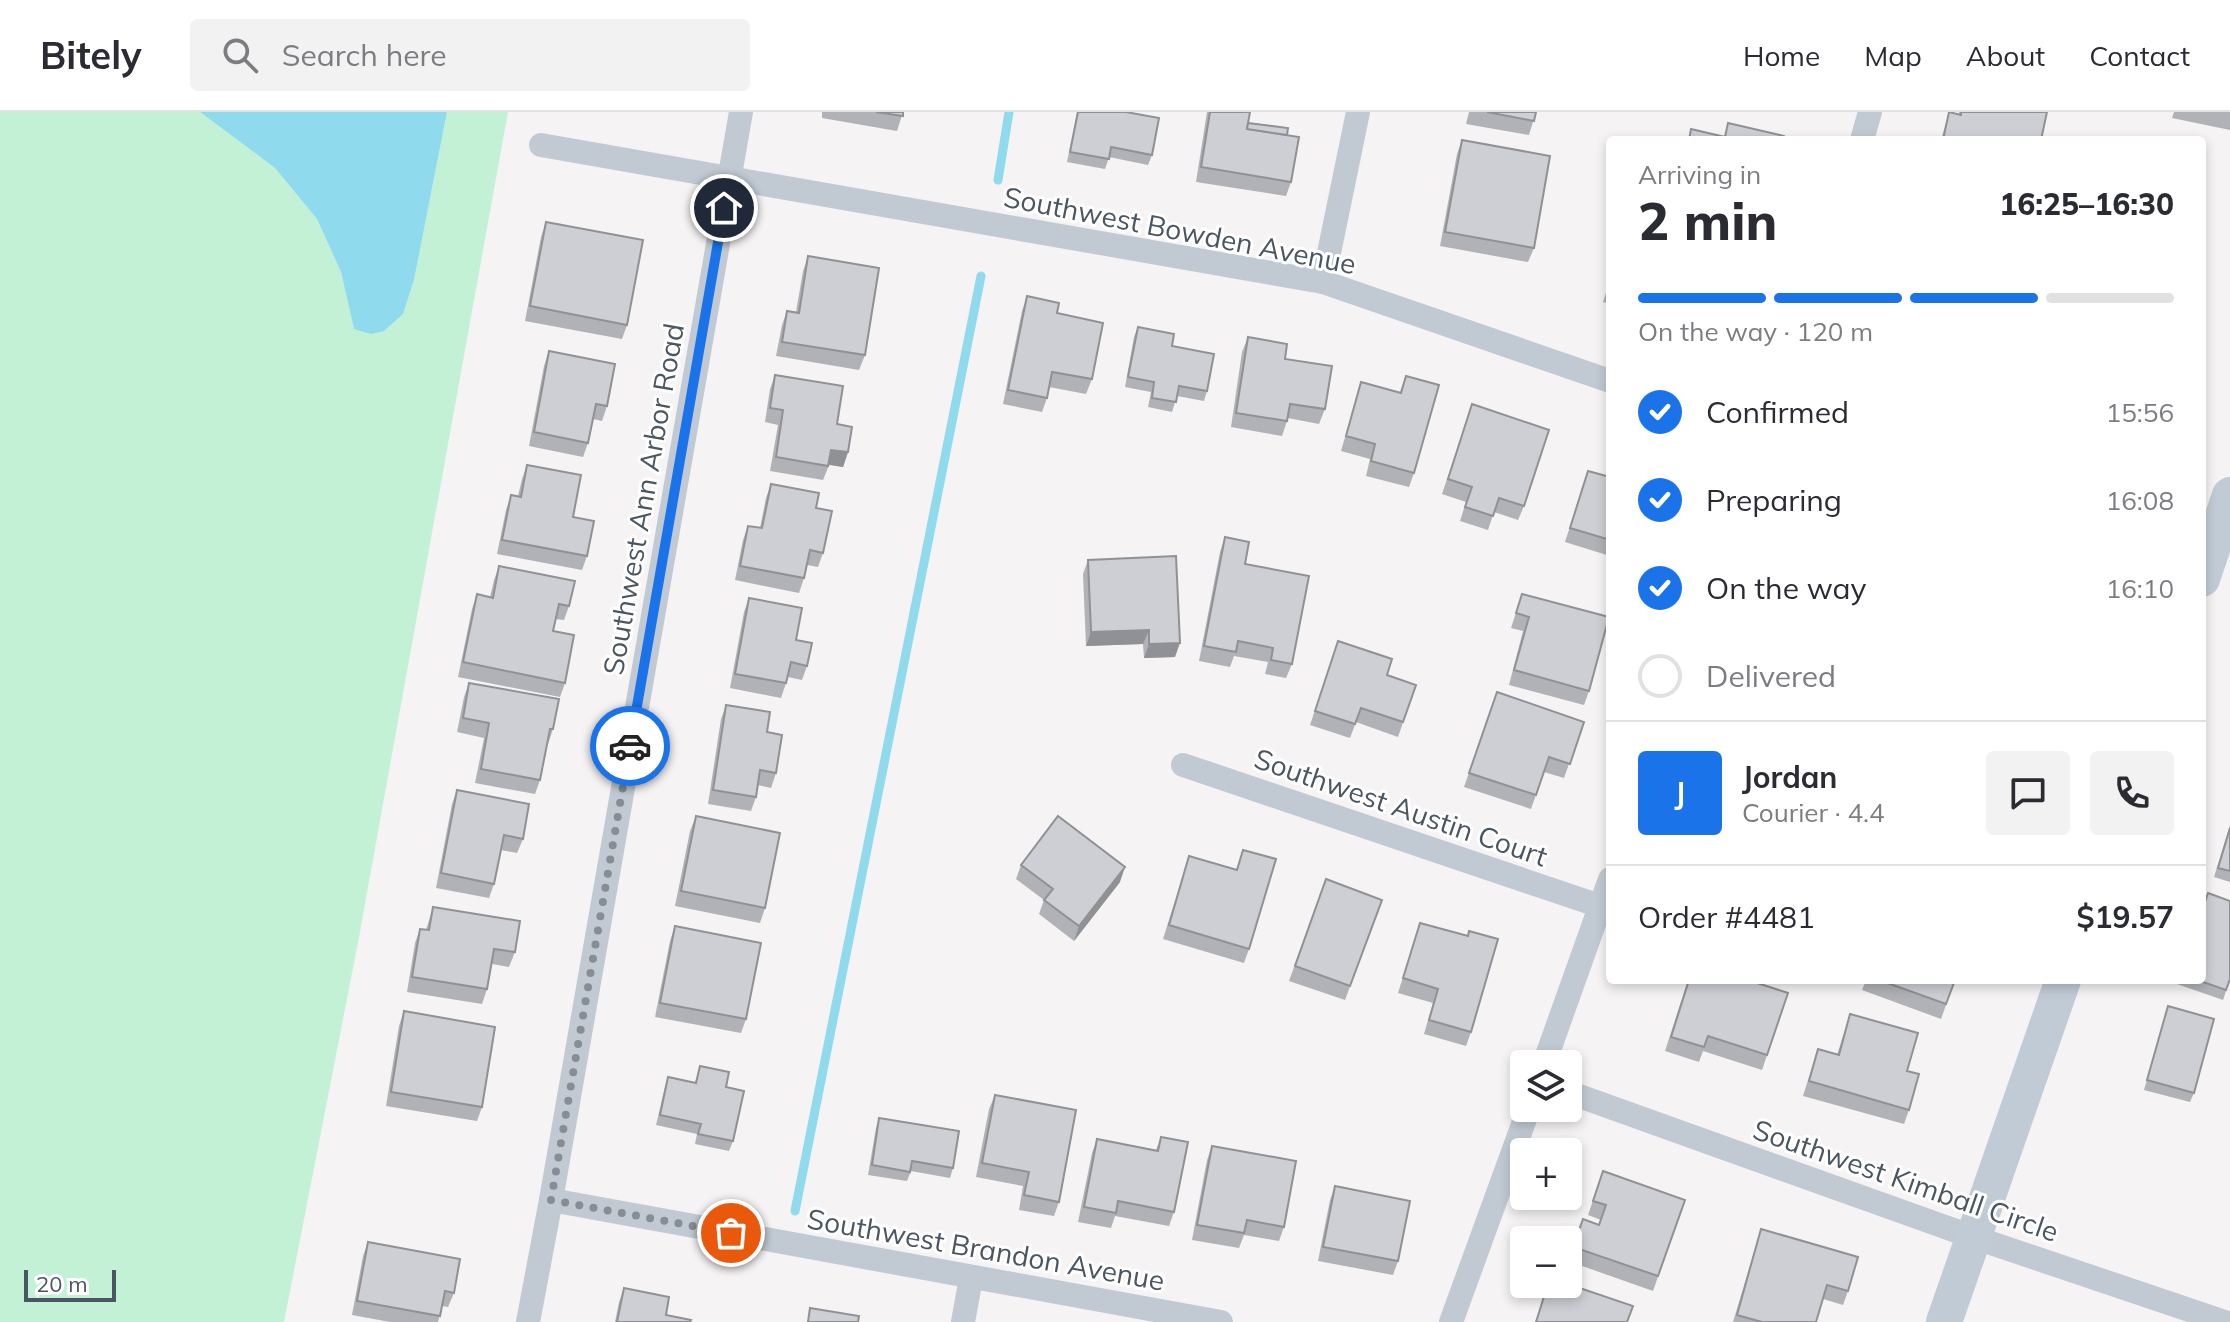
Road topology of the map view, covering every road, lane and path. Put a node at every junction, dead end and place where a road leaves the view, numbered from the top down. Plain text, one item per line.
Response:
1 (741, 112) edge
2 (1358, 112) edge
3 (1870, 112) edge
4 (1863, 136) edge
5 (541, 145) dead end
6 (729, 177) junction
7 (1323, 282) junction
8 (1606, 380) edge
9 (2230, 495) edge
10 (2206, 567) edge
11 (1183, 765) dead end
12 (1606, 890) edge
13 (1600, 906) junction
14 (2062, 984) edge
15 (1549, 1050) edge
16 (1582, 1097) edge
17 (1524, 1122) edge
18 (551, 1200) junction
19 (1973, 1237) junction
20 (971, 1278) junction
21 (528, 1322) edge
22 (963, 1322) edge
23 (1221, 1322) edge
24 (1451, 1322) edge
25 (1944, 1322) edge
26 (2225, 1322) edge

1 - 6 street, Southwest Ann Arbor Road
2 - 7 street
3 - 4 street
5 - 6 street, Southwest Bowden Avenue
6 - 7 street, Southwest Bowden Avenue
6 - 18 street, Southwest Ann Arbor Road
7 - 8 street, Southwest Bowden Avenue
9 - 10 street
11 - 13 street, Southwest Austin Court
12 - 13 street
13 - 15 street
14 - 19 street
16 - 19 street, Southwest Kimball Circle
17 - 24 street
18 - 20 street, Southwest Brandon Avenue
18 - 21 street, Southwest Ann Arbor Road
19 - 25 street
19 - 26 street, Southwest Kimball Circle
20 - 22 street
20 - 23 street, Southwest Brandon Avenue

